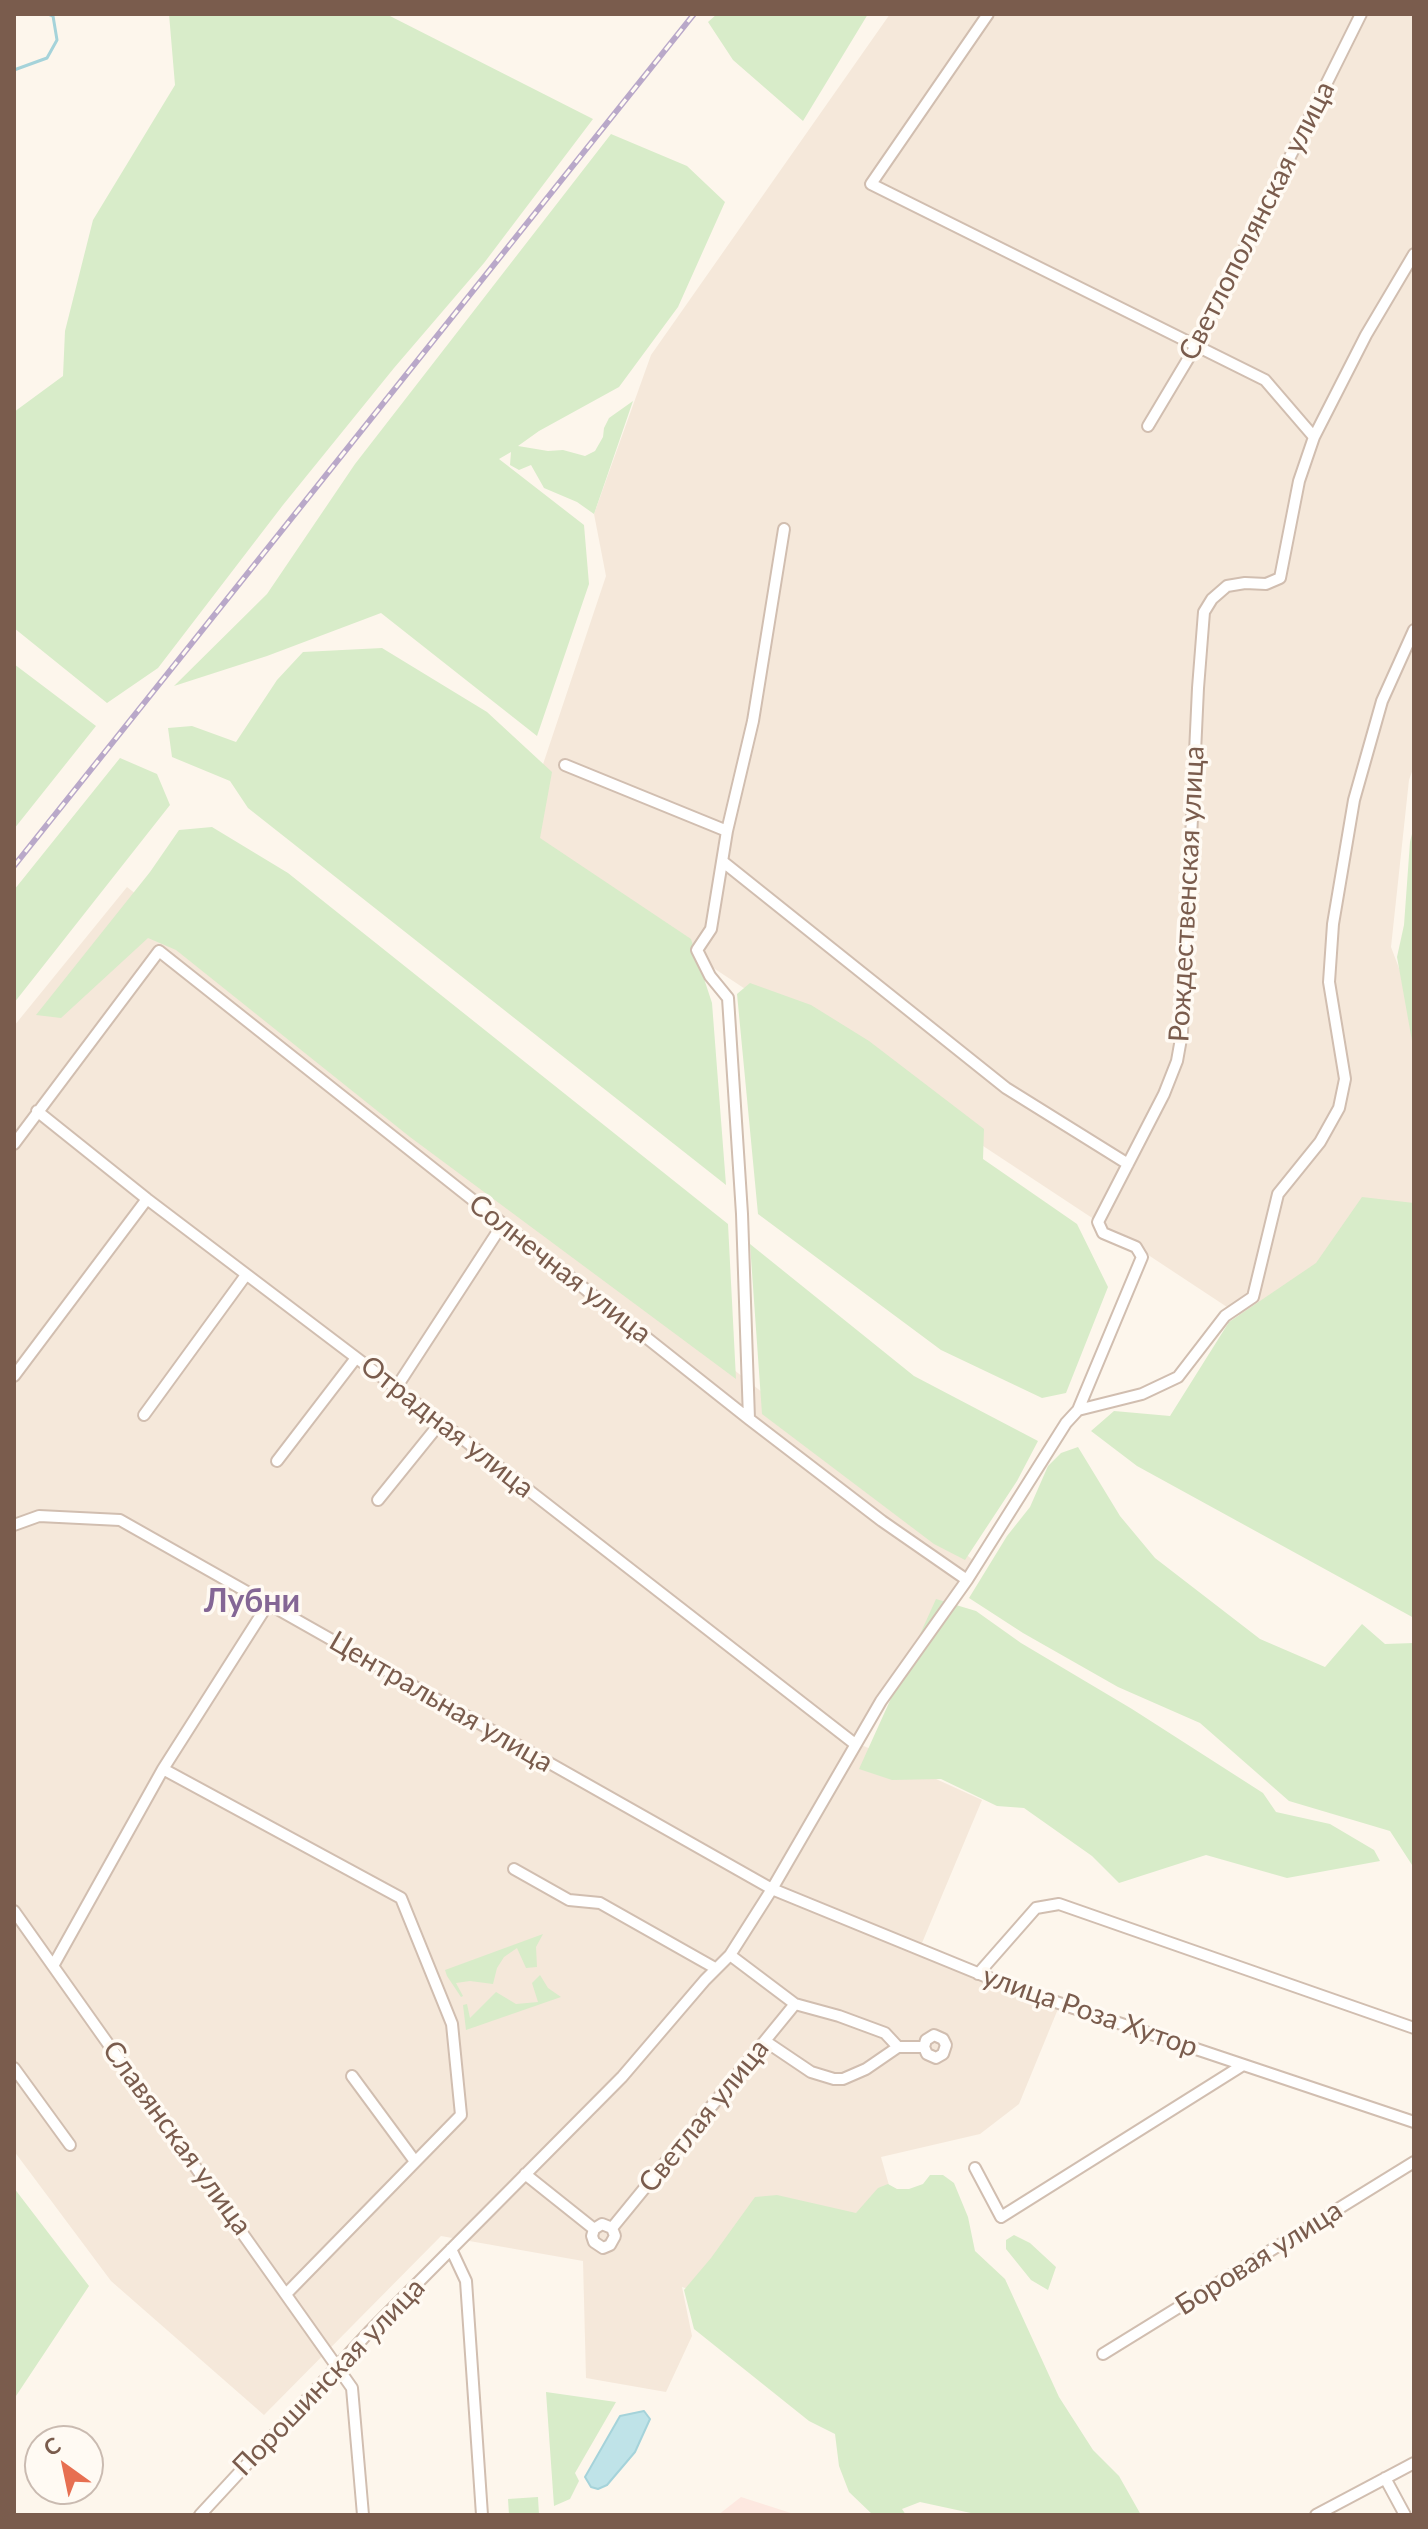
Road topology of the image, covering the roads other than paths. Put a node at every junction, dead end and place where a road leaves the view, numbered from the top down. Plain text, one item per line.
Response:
1 (988, 14) edge
2 (1361, 14) edge
3 (1414, 254) edge
4 (1197, 344) junction
5 (1148, 426) dead end
6 (1314, 437) junction
7 (784, 529) dead end
8 (1414, 630) edge
9 (565, 765) dead end
10 (727, 831) junction
11 (722, 861) junction
12 (37, 1111) junction
13 (14, 1144) edge
14 (1128, 1164) junction
15 (147, 1199) junction
16 (1098, 1222) joint
17 (502, 1225) junction
18 (246, 1275) junction
19 (356, 1358) junction
20 (14, 1376) edge
21 (396, 1388) junction
22 (1078, 1410) junction
23 (144, 1415) dead end
24 (749, 1419) junction
25 (441, 1422) junction
26 (277, 1461) dead end
27 (378, 1500) dead end
28 (14, 1525) edge
29 (967, 1580) junction
30 (268, 1604) junction
31 (855, 1744) junction
32 (163, 1769) junction
33 (514, 1869) dead end
34 (772, 1889) junction
35 (14, 1911) edge
36 (730, 1955) junction
37 (53, 1966) junction
38 (715, 1968) junction
39 (978, 1974) junction
40 (795, 2004) junction
41 (1414, 2028) edge
42 (765, 2041) junction
43 (898, 2047) junction
44 (924, 2047) dead end
45 (1243, 2065) junction
46 (14, 2068) edge
47 (352, 2076) dead end
48 (1414, 2122) edge
49 (70, 2145) dead end
50 (414, 2160) junction
51 (1414, 2162) edge
52 (975, 2168) dead end
53 (525, 2174) junction
54 (612, 2228) junction
55 (594, 2229) junction
56 (455, 2244) junction
57 (287, 2293) junction
58 (1103, 2354) dead end
59 (338, 2367) junction
60 (1414, 2463) edge
61 (1385, 2478) junction
62 (200, 2515) edge
63 (363, 2515) edge
64 (482, 2515) edge
65 (1316, 2515) edge
66 (1405, 2515) edge

1 - 4 street
2 - 4 street, Светлополянская улица
3 - 6 street
4 - 5 street, Светлополянская улица
4 - 6 street
6 - 14 street, Рождественская улица
7 - 10 street
8 - 22 street
9 - 10 street
10 - 11 street
11 - 14 street
11 - 24 street
12 - 13 street
12 - 15 street, Отрадная улица
12 - 17 street, Солнечная улица
14 - 16 street, Рождественская улица
15 - 18 street, Отрадная улица
15 - 20 street
16 - 22 street, Порошинская улица
17 - 21 street
17 - 24 street, Солнечная улица
18 - 19 street, Отрадная улица
18 - 23 street
19 - 21 street, Отрадная улица
19 - 26 street
21 - 25 street, Отрадная улица
22 - 29 street, Порошинская улица
24 - 29 street, Солнечная улица
25 - 27 street
25 - 31 street, Отрадная улица
28 - 30 street, Центральная улица
29 - 31 street, Порошинская улица
30 - 32 street
30 - 34 street, Центральная улица
31 - 34 street, Порошинская улица
32 - 37 street
32 - 50 street
33 - 38 street
34 - 36 street, Порошинская улица
34 - 39 street, улица Роза Хутор
35 - 37 street, Славянская улица
36 - 38 street, Порошинская улица
36 - 40 street
37 - 57 street, Славянская улица
38 - 53 street, Порошинская улица
39 - 41 street
39 - 45 street, улица Роза Хутор
40 - 42 street, Светлая улица
40 - 43 street
42 - 43 street
42 - 54 street, Светлая улица
43 - 44 street
45 - 48 street, улица Роза Хутор
45 - 52 street
46 - 49 street
47 - 50 street
50 - 57 street
51 - 58 street, Боровая улица
53 - 55 street
53 - 56 street, Порошинская улица
54 - 55 street
54 - 55 street, Светлая улица
56 - 59 street, Порошинская улица
56 - 64 street
57 - 59 street, Славянская улица
59 - 62 street, Порошинская улица
59 - 63 street, Славянская улица
60 - 61 street
61 - 65 street
61 - 66 street

